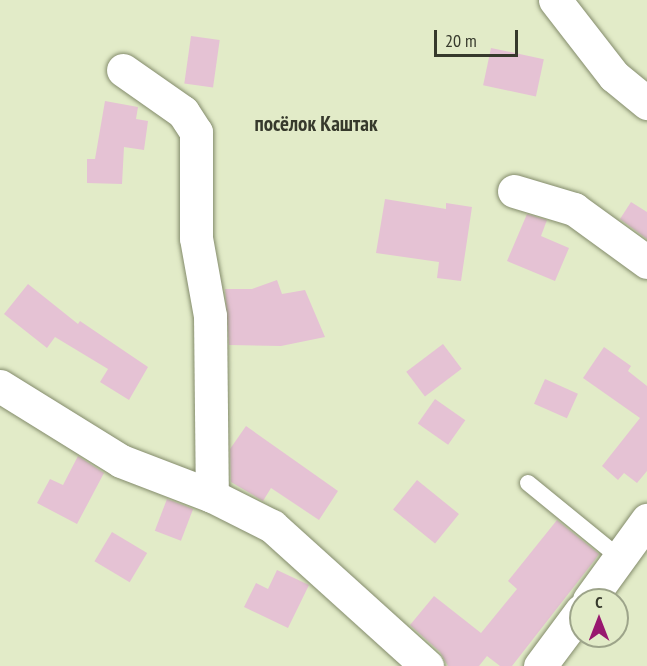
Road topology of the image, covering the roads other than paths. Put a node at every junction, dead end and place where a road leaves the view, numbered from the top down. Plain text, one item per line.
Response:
1 (555, 0) edge
2 (123, 70) dead end
3 (647, 103) edge
4 (514, 192) dead end
5 (647, 262) edge
6 (0, 386) edge
7 (528, 483) dead end
8 (212, 496) junction
9 (647, 520) edge
10 (620, 558) junction
11 (598, 588) edge
12 (569, 627) edge
13 (427, 666) edge
14 (540, 666) edge

1 - 3 street
2 - 8 street
4 - 5 street
6 - 8 street
7 - 10 lane
8 - 13 street
9 - 10 street
10 - 11 street
12 - 14 street

